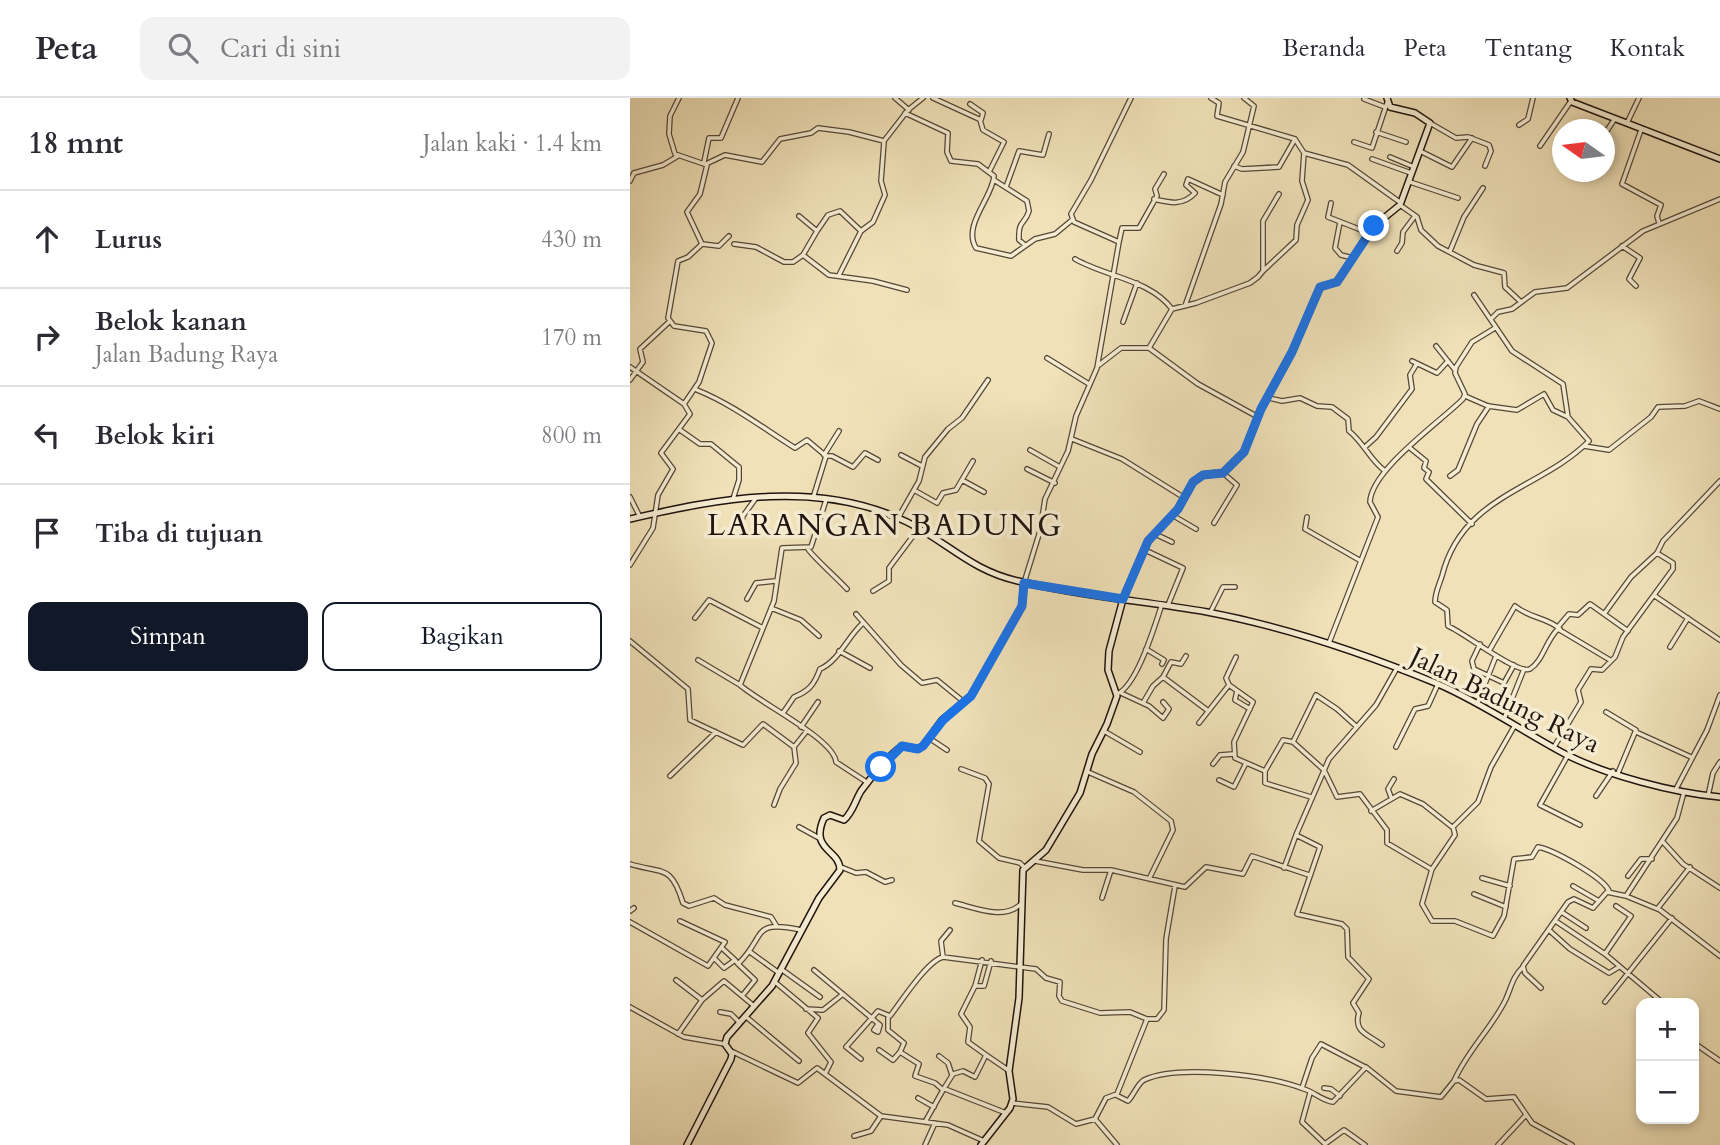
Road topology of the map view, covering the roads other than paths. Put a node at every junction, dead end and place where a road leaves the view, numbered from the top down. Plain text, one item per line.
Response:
1 (679, 98) edge
2 (738, 98) edge
3 (895, 98) edge
4 (923, 98) edge
5 (933, 98) edge
6 (1131, 98) edge
7 (1211, 98) edge
8 (1244, 98) edge
9 (1533, 98) edge
10 (1639, 98) edge
11 (1364, 99) edge
12 (1569, 99) edge
13 (1387, 103) edge
14 (970, 104) dead end
15 (907, 112) junction
16 (1612, 119) edge
17 (980, 120) junction
18 (1615, 120) edge
19 (1430, 123) junction
20 (1519, 125) dead end
21 (1626, 125) junction
22 (1249, 128) junction
23 (1641, 130) junction
24 (1376, 132) junction
25 (1049, 134) dead end
26 (1472, 138) junction
27 (1295, 139) junction
28 (884, 141) junction
29 (1354, 142) dead end
30 (1406, 142) dead end
31 (1540, 146) dead end
32 (1422, 152) junction
33 (1304, 153) junction
34 (678, 156) junction
35 (1390, 157) dead end
36 (1372, 159) dead end
37 (1720, 159) edge
38 (705, 163) junction
39 (1234, 166) junction
40 (1485, 166) dead end
41 (989, 170) junction
42 (1414, 171) junction
43 (1164, 174) dead end
44 (993, 180) junction
45 (630, 181) edge
46 (1410, 182) junction
47 (1006, 187) junction
48 (1483, 188) dead end
49 (1279, 194) dead end
50 (1223, 195) junction
51 (1458, 198) dead end
52 (1154, 199) junction
53 (1720, 199) edge
54 (1713, 202) junction
55 (1331, 203) dead end
56 (1401, 204) junction
57 (1720, 206) edge
58 (799, 216) dead end
59 (1415, 216) junction
60 (1072, 220) junction
61 (1340, 222) junction
62 (1659, 223) junction
63 (817, 231) junction
64 (861, 231) junction
65 (1369, 233) junction
66 (729, 236) dead end
67 (1119, 242) junction
68 (702, 244) junction
69 (734, 244) dead end
70 (1025, 245) junction
71 (1622, 246) junction
72 (1397, 251) dead end
73 (1450, 251) junction
74 (803, 255) junction
75 (1353, 258) junction
76 (1074, 259) dead end
77 (1263, 271) junction
78 (839, 275) junction
79 (1114, 278) junction
80 (1137, 283) junction
81 (1636, 286) dead end
82 (908, 290) dead end
83 (1474, 295) dead end
84 (1521, 302) junction
85 (1185, 306) junction
86 (1172, 309) junction
87 (1492, 318) junction
88 (669, 321) junction
89 (1123, 322) dead end
90 (1495, 328) junction
91 (1436, 346) dead end
92 (1149, 348) junction
93 (1046, 358) dead end
94 (1412, 361) dead end
95 (1448, 361) junction
96 (1416, 365) junction
97 (630, 368) edge
98 (1097, 368) junction
99 (1455, 370) junction
100 (636, 372) junction
101 (630, 380) edge
102 (988, 380) dead end
103 (1090, 384) junction
104 (696, 389) junction
105 (1465, 396) junction
106 (1269, 398) junction
107 (684, 404) junction
108 (1489, 406) junction
109 (1720, 409) edge
110 (1258, 417) junction
111 (1568, 417) junction
112 (680, 430) junction
113 (839, 431) dead end
114 (1072, 439) junction
115 (1584, 446) junction
116 (1365, 447) junction
117 (1410, 448) junction
118 (1030, 450) dead end
119 (901, 455) dead end
120 (825, 456) junction
121 (878, 460) dead end
122 (973, 461) dead end
123 (922, 466) junction
124 (1060, 467) junction
125 (1027, 469) dead end
126 (1385, 471) junction
127 (1223, 473) junction
128 (1450, 476) dead end
129 (962, 480) junction
130 (1720, 481) edge
131 (1055, 483) junction
132 (914, 490) junction
133 (984, 492) dead end
134 (630, 497) edge
135 (756, 497) junction
136 (1182, 497) junction
137 (813, 498) junction
138 (733, 499) junction
139 (826, 500) junction
140 (656, 513) junction
141 (1172, 515) junction
142 (640, 517) junction
143 (1307, 517) dead end
144 (898, 518) junction
145 (630, 519) edge
146 (1214, 523) dead end
147 (1472, 524) junction
148 (741, 526) dead end
149 (919, 528) junction
150 (1196, 529) dead end
151 (1153, 533) junction
152 (1172, 542) dead end
153 (808, 549) junction
154 (1145, 550) junction
155 (1657, 553) junction
156 (1361, 562) junction
157 (630, 565) edge
158 (775, 581) junction
159 (1024, 583) junction
160 (1235, 587) dead end
161 (848, 589) dead end
162 (873, 591) dead end
163 (1655, 596) junction
164 (747, 599) dead end
165 (1123, 599) junction
166 (1165, 605) junction
167 (771, 608) junction
168 (1210, 613) junction
169 (856, 614) dead end
170 (1604, 614) junction
171 (695, 618) dead end
172 (1688, 618) junction
173 (863, 623) junction
174 (763, 628) junction
175 (1560, 629) junction
176 (1628, 631) junction
177 (819, 636) dead end
178 (630, 640) edge
179 (1720, 640) edge
180 (1329, 643) junction
181 (1480, 644) junction
182 (1670, 647) dead end
183 (1146, 649) junction
184 (839, 651) junction
185 (1489, 651) junction
186 (1186, 656) dead end
187 (1496, 656) junction
188 (1236, 657) dead end
189 (698, 660) dead end
190 (1610, 660) junction
191 (1162, 664) dead end
192 (1514, 665) junction
193 (870, 668) dead end
194 (1397, 668) junction
195 (1524, 670) junction
196 (1487, 676) junction
197 (1163, 677) junction
198 (1438, 684) junction
199 (740, 685) junction
200 (1229, 685) junction
201 (1237, 691) junction
202 (1119, 693) junction
203 (1720, 695) edge
204 (818, 702) dead end
205 (1163, 702) dead end
206 (965, 703) junction
207 (1143, 703) junction
208 (1477, 704) junction
209 (1250, 709) junction
210 (1207, 710) junction
211 (1606, 712) dead end
212 (783, 713) junction
213 (1504, 719) junction
214 (1199, 723) dead end
215 (1515, 725) junction
216 (801, 727) junction
217 (1357, 728) junction
218 (1104, 731) junction
219 (716, 732) junction
220 (1636, 732) junction
221 (806, 733) junction
222 (929, 738) junction
223 (1293, 742) junction
224 (794, 747) junction
225 (1396, 747) dead end
226 (1554, 747) junction
227 (947, 750) dead end
228 (1140, 752) dead end
229 (1233, 754) junction
230 (1567, 755) junction
231 (1691, 757) junction
232 (1720, 762) edge
233 (1247, 763) junction
234 (1213, 764) dead end
235 (961, 769) dead end
236 (1324, 769) junction
237 (1265, 771) junction
238 (1088, 772) junction
239 (1615, 772) junction
240 (670, 776) dead end
241 (1394, 779) dead end
242 (1219, 780) dead end
243 (869, 783) junction
244 (1676, 789) junction
245 (1685, 790) junction
246 (1596, 796) dead end
247 (1708, 796) junction
248 (1311, 797) junction
249 (1391, 797) junction
250 (1720, 797) edge
251 (774, 805) dead end
252 (1371, 811) junction
253 (1580, 825) dead end
254 (799, 827) dead end
255 (1453, 827) junction
256 (1296, 835) junction
257 (820, 838) junction
258 (1663, 842) junction
259 (1652, 859) junction
260 (1033, 861) junction
261 (630, 864) edge
262 (841, 867) junction
263 (1024, 867) junction
264 (1690, 867) junction
265 (1284, 868) junction
266 (1432, 869) junction
267 (1111, 870) junction
268 (1309, 875) junction
269 (1628, 876) dead end
270 (1482, 878) dead end
271 (1149, 879) junction
272 (892, 880) dead end
273 (1175, 885) junction
274 (1510, 886) junction
275 (1573, 886) dead end
276 (1720, 888) edge
277 (1609, 891) junction
278 (1474, 894) dead end
279 (1626, 896) junction
280 (1102, 898) dead end
281 (1023, 901) junction
282 (1599, 901) junction
283 (955, 904) dead end
284 (1616, 906) dead end
285 (1506, 907) junction
286 (1658, 908) junction
287 (1563, 913) junction
288 (1672, 918) junction
289 (680, 921) dead end
290 (630, 922) edge
291 (1557, 922) junction
292 (776, 925) junction
293 (1586, 928) dead end
294 (801, 930) junction
295 (950, 930) dead end
296 (1550, 931) junction
297 (722, 948) junction
298 (750, 952) junction
299 (1605, 954) junction
300 (1720, 956) edge
301 (943, 957) junction
302 (715, 959) junction
303 (982, 960) junction
304 (991, 961) junction
305 (736, 962) junction
306 (1019, 964) junction
307 (1523, 966) junction
308 (1619, 967) junction
309 (814, 970) dead end
310 (780, 971) junction
311 (1629, 975) junction
312 (676, 980) dead end
313 (775, 982) junction
314 (975, 986) junction
315 (1541, 988) dead end
316 (843, 995) junction
317 (742, 996) junction
318 (820, 997) dead end
319 (1656, 998) edge
320 (702, 1000) junction
321 (1605, 1002) dead end
322 (754, 1006) junction
323 (630, 1007) edge
324 (806, 1009) junction
325 (720, 1012) dead end
326 (745, 1016) junction
327 (888, 1017) junction
328 (869, 1018) junction
329 (1147, 1019) junction
330 (739, 1022) junction
331 (878, 1024) dead end
332 (678, 1034) junction
333 (725, 1044) junction
334 (1382, 1045) dead end
335 (1699, 1046) edge
336 (879, 1050) dead end
337 (731, 1051) junction
338 (900, 1052) junction
339 (986, 1055) junction
340 (939, 1056) dead end
341 (860, 1059) dead end
342 (799, 1061) dead end
343 (1720, 1061) edge
344 (1365, 1067) junction
345 (1009, 1071) junction
346 (825, 1074) junction
347 (952, 1075) junction
348 (1454, 1081) junction
349 (1302, 1088) junction
350 (1324, 1088) dead end
351 (944, 1089) junction
352 (1311, 1092) junction
353 (1116, 1095) junction
354 (1340, 1096) junction
355 (918, 1098) dead end
356 (1012, 1103) junction
357 (933, 1107) junction
358 (1006, 1113) junction
359 (881, 1116) junction
360 (1526, 1116) junction
361 (1095, 1119) junction
362 (925, 1122) junction
363 (935, 1123) junction
364 (854, 1136) dead end
365 (982, 1143) edge
366 (1324, 1144) edge
367 (687, 1145) edge
368 (926, 1145) edge
369 (1117, 1145) edge
370 (1364, 1145) edge
371 (1498, 1145) edge
372 (1572, 1145) edge

1 - 34 street
2 - 38 street
3 - 15 street
4 - 15 street
5 - 17 street
6 - 60 street
7 - 22 street
8 - 22 street
9 - 20 street
10 - 21 street
11 - 13 street
12 - 16 street
12 - 31 street
13 - 19 street
13 - 24 street
14 - 17 street
15 - 28 street
15 - 41 street
17 - 41 street
18 - 21 street
19 - 26 street
19 - 32 street
21 - 23 street
22 - 27 street
22 - 39 street
23 - 37 street
23 - 62 street
24 - 29 street
24 - 30 street
25 - 47 street
26 - 32 street
26 - 40 street
27 - 33 street
27 - 39 street
28 - 38 street
28 - 64 street
32 - 42 street
33 - 56 street
33 - 77 street
34 - 38 street
34 - 45 street
35 - 42 street
36 - 42 street
38 - 68 street
39 - 50 street
41 - 44 street
42 - 46 street
43 - 52 street
44 - 47 street
44 - 70 street
46 - 51 street
46 - 56 street
47 - 70 street
48 - 73 street
49 - 77 street
50 - 52 street
50 - 85 street
52 - 67 street
53 - 54 street
54 - 57 street
54 - 62 street
55 - 61 street
56 - 59 street
56 - 65 street
58 - 63 street
59 - 72 street
59 - 73 street
60 - 67 street
60 - 70 street
61 - 65 street
61 - 75 street
62 - 71 street
63 - 64 street
63 - 74 street
64 - 78 street
65 - 75 street
66 - 68 street
67 - 79 street
68 - 88 street
69 - 74 street
71 - 81 street
71 - 84 street
73 - 84 street
74 - 78 street
75 - 106 street
76 - 79 street
77 - 85 street
78 - 82 street
79 - 80 street
79 - 98 street
80 - 86 street
80 - 89 street
83 - 87 street
84 - 87 street
85 - 86 street
86 - 92 street
87 - 90 street
88 - 100 street
88 - 104 street
90 - 99 street
90 - 111 street
91 - 95 street
92 - 98 street
92 - 110 street
93 - 103 street
94 - 96 street
95 - 96 street
95 - 99 street
96 - 116 street
97 - 100 street
98 - 103 street
99 - 105 street
100 - 101 street
100 - 107 street
102 - 123 street
103 - 114 street
104 - 107 street
104 - 120 street
105 - 108 street
105 - 117 street
106 - 110 street
106 - 116 street
107 - 112 street
108 - 111 street
108 - 128 street
109 - 115 street
110 - 127 street
111 - 115 street
112 - 138 street
112 - 140 street
113 - 120 street
114 - 124 street
114 - 136 street
115 - 147 street
116 - 126 street
117 - 126 street
117 - 147 street
118 - 124 street
119 - 123 street
120 - 121 street
120 - 137 street
122 - 129 street
123 - 132 street
124 - 131 street
125 - 131 street
126 - 156 street
127 - 136 street
127 - 146 street
129 - 132 street
129 - 133 street
130 - 155 street
131 - 159 street
132 - 144 street
134 - 142 street
135 - 137 street, Jalan Badung Raya
135 - 138 street, Jalan Badung Raya
135 - 148 street
136 - 141 street
137 - 139 street, Jalan Badung Raya
138 - 140 street, Jalan Badung Raya
139 - 144 street, Jalan Badung Raya
139 - 153 street
140 - 142 street, Jalan Badung Raya
140 - 157 street
141 - 150 street
141 - 151 street
142 - 145 street, Jalan Badung Raya
143 - 156 street
144 - 149 street, Jalan Badung Raya
147 - 181 street
149 - 159 street, Jalan Badung Raya
149 - 162 street
151 - 152 street
151 - 154 street
153 - 158 street
153 - 161 street
154 - 165 street
154 - 166 street
155 - 163 street
155 - 170 street
156 - 180 street
158 - 164 street
158 - 167 street
159 - 165 street, Jalan Badung Raya
159 - 206 street
160 - 168 street
163 - 172 street
163 - 176 street
165 - 166 street, Jalan Badung Raya
165 - 202 street
166 - 168 street, Jalan Badung Raya
166 - 183 street
167 - 174 street
167 - 177 street
168 - 180 street, Jalan Badung Raya
169 - 173 street
170 - 175 street
170 - 176 street
171 - 174 street
172 - 179 street
172 - 182 street
173 - 184 street
173 - 206 street
174 - 199 street
175 - 185 street
175 - 190 street
175 - 195 street
176 - 190 street
178 - 219 street
180 - 194 street, Jalan Badung Raya
181 - 185 street
181 - 196 street
183 - 191 street
183 - 202 street
184 - 193 street
184 - 212 street
185 - 187 street
186 - 197 street
187 - 192 street
187 - 196 street
188 - 200 street
189 - 199 street
190 - 226 street
192 - 195 street
192 - 196 street
194 - 198 street, Jalan Badung Raya
194 - 217 street
195 - 213 street
196 - 208 street
197 - 207 street
197 - 210 street
198 - 208 street, Jalan Badung Raya
198 - 225 street
199 - 212 street
200 - 201 street
200 - 210 street
201 - 209 street
201 - 209 street
202 - 207 street
202 - 218 street
203 - 231 street
204 - 216 street
205 - 207 street
206 - 222 street
208 - 213 street, Jalan Badung Raya
209 - 229 street
210 - 214 street
211 - 220 street
212 - 216 street
213 - 215 street, Jalan Badung Raya
215 - 226 street, Jalan Badung Raya
215 - 255 street
216 - 221 street
217 - 223 street
217 - 236 street
218 - 228 street
218 - 238 street
219 - 224 street
219 - 240 street
220 - 231 street
220 - 239 street
221 - 224 street
221 - 243 street
222 - 227 street
222 - 243 street
223 - 236 street
223 - 237 street
224 - 251 street
226 - 230 street, Jalan Badung Raya
229 - 233 street
229 - 234 street
230 - 239 street, Jalan Badung Raya
230 - 253 street
231 - 244 street
232 - 247 street
233 - 237 street
233 - 242 street
235 - 263 street
236 - 248 street
236 - 252 street
237 - 248 street
238 - 260 street
238 - 271 street
239 - 244 street, Jalan Badung Raya
239 - 246 street
241 - 249 street
243 - 257 street
244 - 245 street, Jalan Badung Raya
245 - 247 street, Jalan Badung Raya
245 - 258 street
247 - 250 street, Jalan Badung Raya
248 - 256 street
249 - 252 street
249 - 255 street
252 - 266 street
254 - 257 street
255 - 266 street
256 - 265 street
256 - 268 street
257 - 262 street
258 - 259 street
258 - 264 street
259 - 269 street
259 - 279 street
260 - 263 street
260 - 267 street
261 - 292 street
262 - 272 street
262 - 294 street
263 - 281 street
264 - 276 street
264 - 286 street
265 - 268 street
265 - 273 street
266 - 285 street
267 - 271 street
267 - 280 street
268 - 334 street
270 - 274 street
271 - 273 street
273 - 329 street
274 - 277 street
274 - 285 street
275 - 282 street
277 - 279 street
277 - 282 street
278 - 285 street
279 - 286 street
281 - 283 street
281 - 306 street
282 - 287 street
284 - 299 street
286 - 288 street
287 - 291 street
287 - 293 street
288 - 300 street
288 - 311 street
289 - 297 street
290 - 302 street
291 - 296 street
291 - 299 street
292 - 294 street
292 - 298 street
294 - 310 street
295 - 301 street
296 - 307 street
296 - 308 street
297 - 302 street
297 - 305 street
298 - 305 street
298 - 310 street
299 - 308 street
301 - 303 street
301 - 327 street
302 - 305 street
303 - 304 street
303 - 314 street
304 - 306 street
304 - 314 street
305 - 317 street
306 - 329 street
306 - 345 street
307 - 315 street
307 - 348 street
308 - 311 street
309 - 316 street
310 - 313 street
310 - 318 street
311 - 319 street
311 - 321 street
312 - 320 street
313 - 322 street
313 - 324 street
314 - 339 street
316 - 324 street
316 - 328 street
317 - 320 street
317 - 322 street
320 - 332 street
322 - 326 street
323 - 332 street
324 - 346 street
325 - 330 street
326 - 330 street
326 - 342 street
327 - 328 street
327 - 338 street
328 - 331 street
328 - 341 street
329 - 353 street
330 - 333 street
332 - 333 street
333 - 337 street
335 - 343 street
336 - 338 street
337 - 346 street
337 - 367 street
338 - 351 street
339 - 345 street
339 - 347 street
340 - 347 street
344 - 348 street
344 - 349 street
344 - 354 street
345 - 356 street
346 - 359 street
347 - 351 street
348 - 360 street
349 - 352 street
349 - 353 street
350 - 354 street
351 - 357 street
351 - 358 street
352 - 354 street
352 - 366 street
353 - 361 street
355 - 357 street
356 - 358 street
356 - 361 street
357 - 362 street
358 - 365 street
359 - 362 street
359 - 364 street
360 - 371 street
360 - 372 street
361 - 369 street
362 - 363 street
363 - 365 street
363 - 368 street
366 - 370 street

